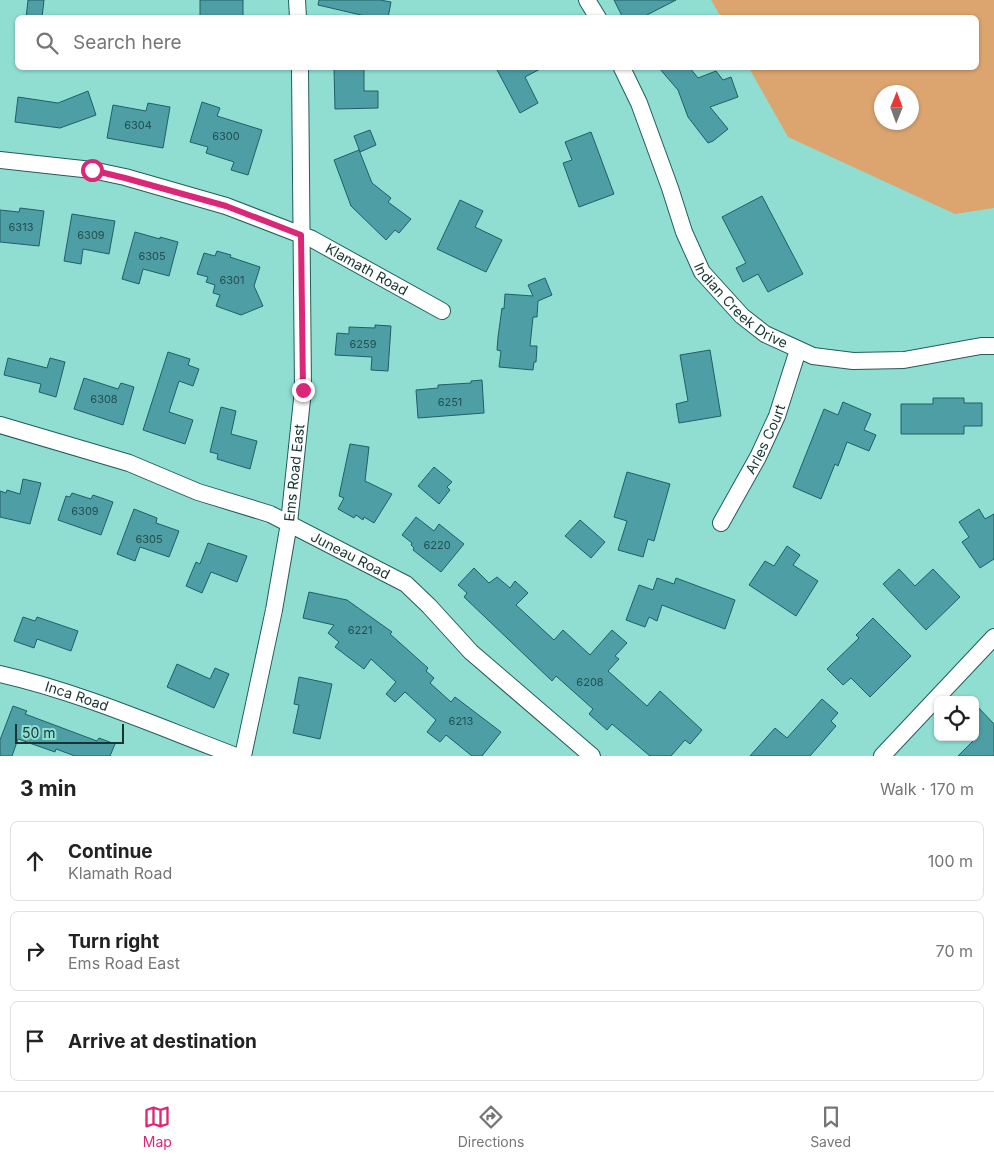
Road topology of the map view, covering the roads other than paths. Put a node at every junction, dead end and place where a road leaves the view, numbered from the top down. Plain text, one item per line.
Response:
1 (297, 0) edge
2 (587, 0) edge
3 (298, 15) edge
4 (596, 15) edge
5 (300, 70) edge
6 (623, 70) edge
7 (0, 160) edge
8 (301, 235) junction
9 (442, 311) dead end
10 (994, 346) edge
11 (798, 350) junction
12 (0, 426) edge
13 (721, 523) dead end
14 (289, 524) junction
15 (994, 637) edge
16 (0, 674) edge
17 (236, 756) edge
18 (243, 756) edge
19 (592, 756) edge
20 (882, 756) edge

1 - 3 street
2 - 4 street
5 - 8 street, Ems Road East
6 - 11 street, Indian Creek Drive
7 - 8 street, Klamath Road
8 - 9 street, Klamath Road
8 - 14 street, Ems Road East
10 - 11 street, Indian Creek Drive
11 - 13 street, Arles Court
12 - 14 street, Juneau Road
14 - 18 street, Ems Road East
14 - 19 street, Juneau Road
15 - 20 street
16 - 17 street, Inca Road

